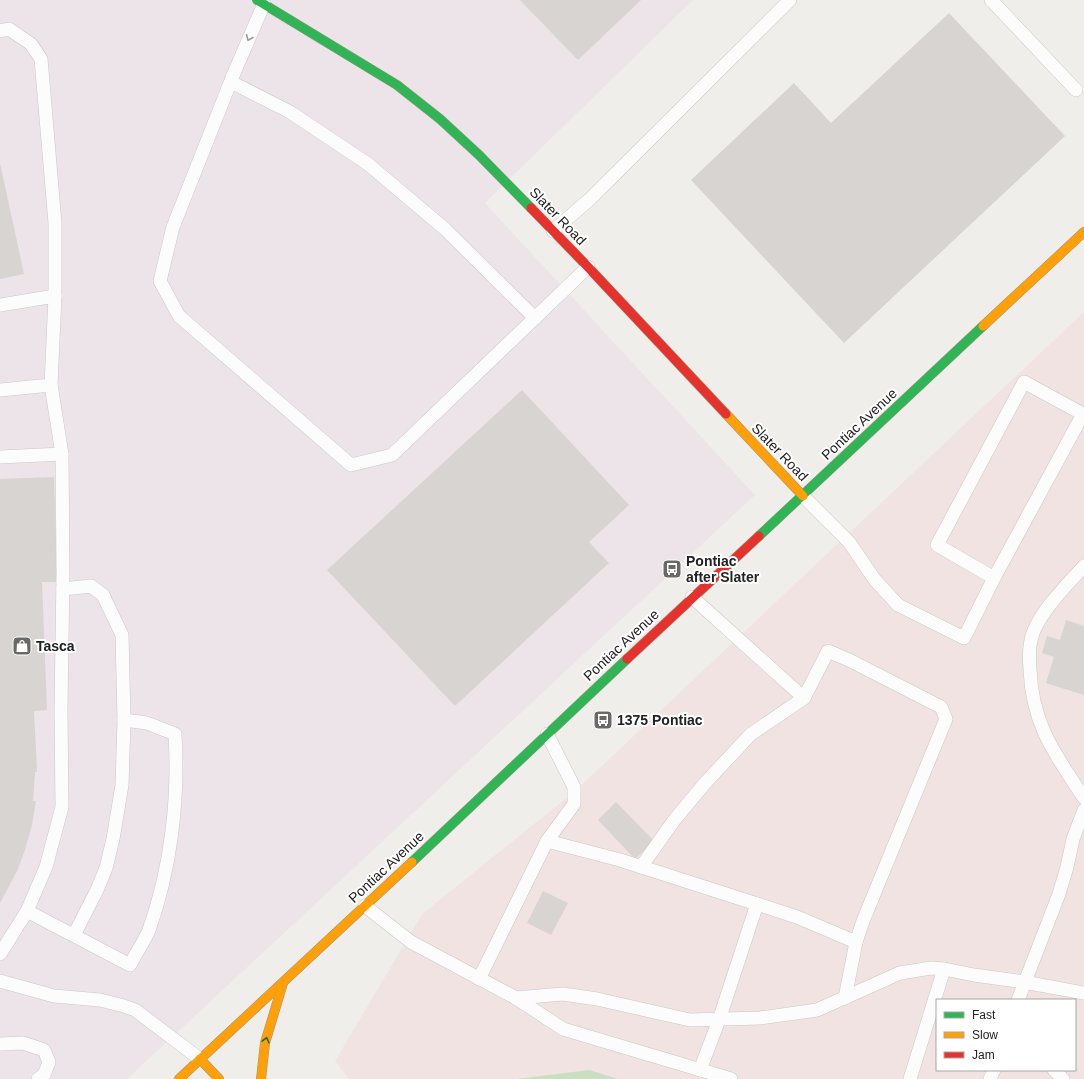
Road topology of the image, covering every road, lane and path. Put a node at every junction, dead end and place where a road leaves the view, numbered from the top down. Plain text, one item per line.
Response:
1 (790, 0) edge
2 (991, 0) edge
3 (260, 2) edge
4 (0, 31) edge
5 (233, 77) junction
6 (1076, 90) dead end
7 (553, 232) junction
8 (1084, 232) edge
9 (588, 267) junction
10 (54, 296) junction
11 (0, 305) edge
12 (535, 318) junction
13 (51, 385) junction
14 (0, 390) edge
15 (62, 454) junction
16 (0, 457) edge
17 (803, 496) junction
18 (1084, 566) edge
19 (994, 578) junction
20 (63, 589) junction
21 (692, 597) junction
22 (804, 698) junction
23 (124, 720) junction
24 (546, 734) junction
25 (1084, 798) edge
26 (1084, 810) edge
27 (548, 841) junction
28 (641, 867) junction
29 (757, 904) junction
30 (365, 906) junction
31 (27, 911) junction
32 (74, 936) junction
33 (856, 942) junction
34 (0, 954) edge
35 (944, 969) junction
36 (478, 979) junction
37 (0, 980) edge
38 (1024, 982) junction
39 (282, 983) junction
40 (1084, 993) edge
41 (516, 998) junction
42 (845, 998) junction
43 (1018, 999) edge
44 (719, 1020) junction
45 (0, 1044) edge
46 (200, 1059) junction
47 (700, 1070) junction
48 (1055, 1071) edge
49 (38, 1079) edge
50 (179, 1079) edge
51 (219, 1079) edge
52 (261, 1079) edge
53 (731, 1079) edge
54 (910, 1079) edge
55 (1063, 1079) edge

1 - 7 lane
2 - 6 lane
3 -> 5 lane
3 - 7 main road, Slater Road
4 - 10 lane
5 - 12 lane
5 - 12 lane
7 - 9 main road, Slater Road
8 - 17 main road, Pontiac Avenue
9 - 12 lane
9 - 17 main road, Slater Road
10 - 11 lane
10 - 13 lane
13 - 14 lane
13 - 15 lane
15 - 16 lane
15 - 20 lane
17 - 19 lane
17 - 21 main road, Pontiac Avenue
18 - 25 lane
19 - 19 lane
20 - 23 lane
20 - 31 lane
21 - 22 lane
21 - 24 main road, Pontiac Avenue
22 - 28 lane
22 - 33 lane
23 - 32 lane
23 - 32 lane
24 - 27 lane
24 - 30 main road, Pontiac Avenue
26 - 38 lane
27 - 28 lane
27 - 36 lane
28 - 29 lane
29 - 33 lane
29 - 44 lane
30 - 36 lane
30 - 39 main road, Pontiac Avenue
31 - 32 lane
31 - 34 lane
33 - 42 lane
35 - 38 lane
35 - 42 lane
35 - 54 lane
36 - 41 lane
37 - 46 lane
38 - 40 lane
38 - 43 lane
39 - 46 main road, Pontiac Avenue
52 -> 39 main road
41 - 44 lane
41 - 47 lane
42 - 44 lane
44 - 47 lane
45 - 49 lane
46 - 50 main road, Pontiac Avenue
46 - 51 main road
47 - 53 lane
48 - 55 lane

